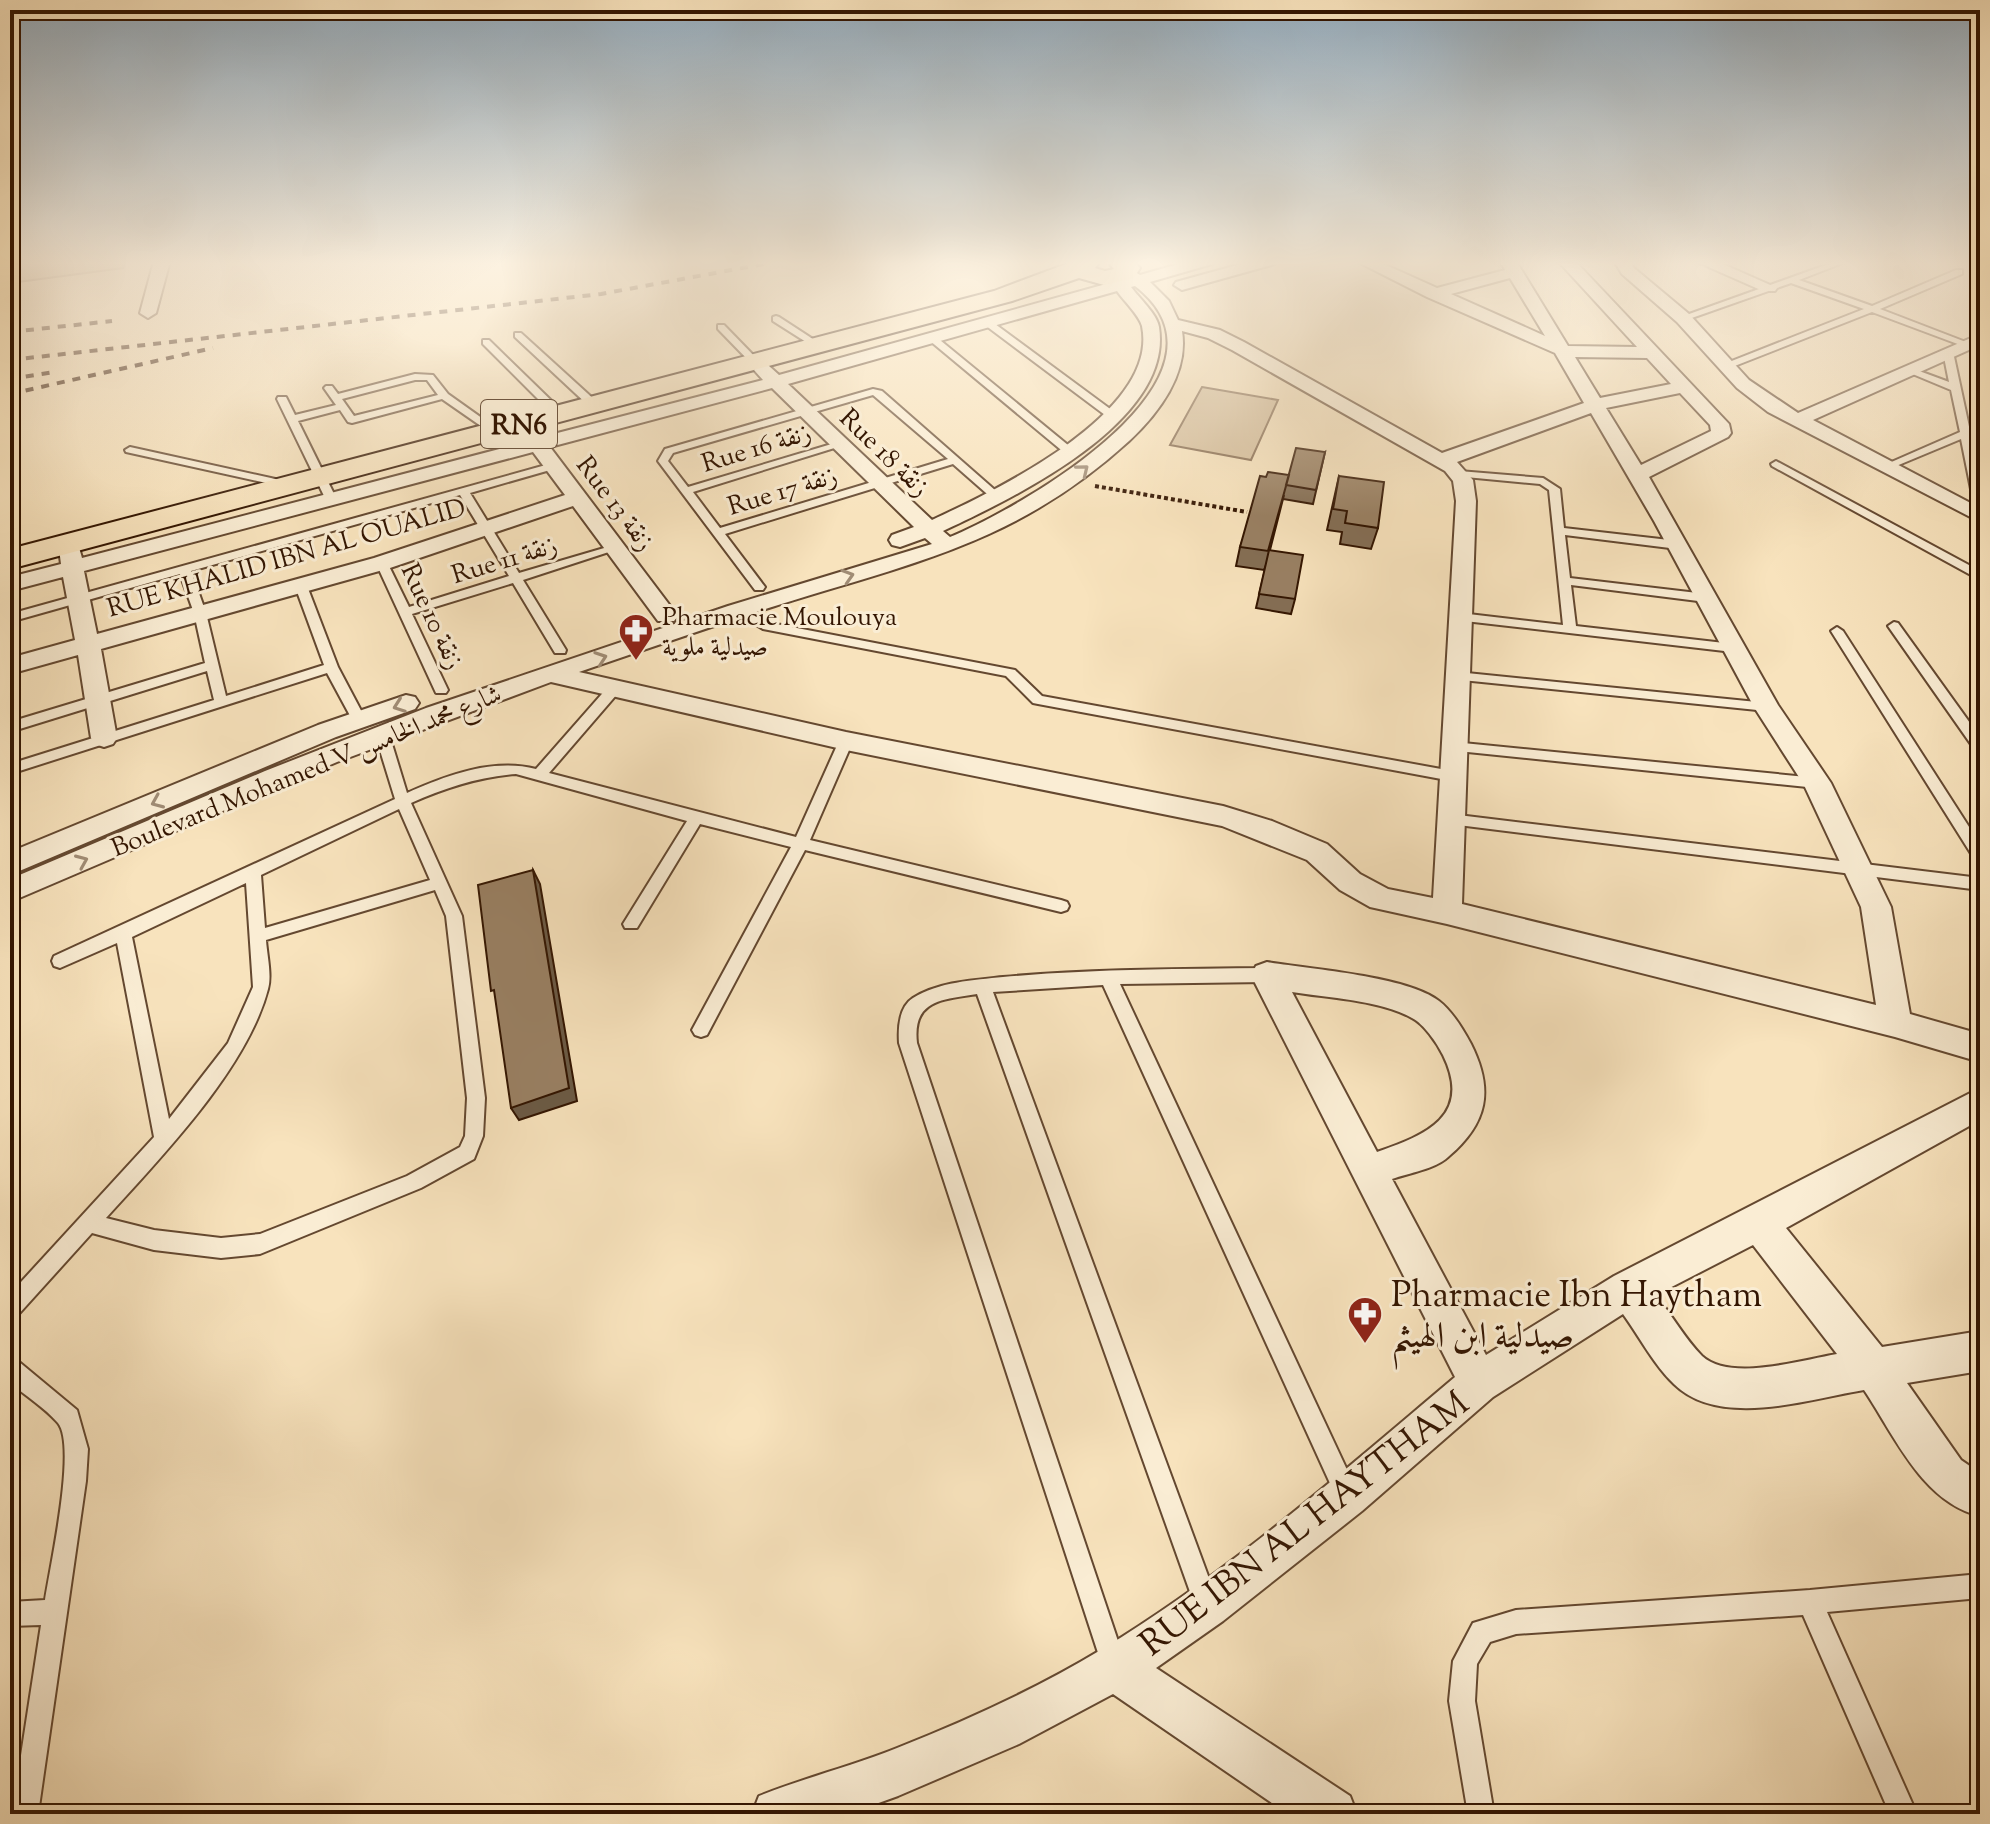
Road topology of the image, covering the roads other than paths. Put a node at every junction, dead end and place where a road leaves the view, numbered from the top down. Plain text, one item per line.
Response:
1 (490, 346) edge
2 (530, 346) edge
3 (740, 346) edge
4 (813, 346) edge
5 (903, 346) edge
6 (942, 346) edge
7 (1019, 346) edge
8 (1151, 346) edge
9 (1174, 346) edge
10 (1238, 346) edge
11 (1553, 346) edge
12 (1561, 346) edge
13 (1646, 346) edge
14 (1709, 346) edge
15 (1778, 346) edge
16 (1962, 346) edge
17 (1965, 346) edge
18 (1564, 351) junction
19 (1653, 353) junction
20 (755, 362) junction
21 (1727, 366) junction
22 (1908, 370) junction
23 (775, 382) junction
24 (1684, 387) junction
25 (329, 388) dead end
26 (1956, 388) junction
27 (444, 396) junction
28 (282, 399) dead end
29 (338, 403) junction
30 (594, 405) junction
31 (1596, 405) junction
32 (804, 410) junction
33 (559, 414) junction
34 (1113, 416) junction
35 (293, 419) junction
36 (1795, 421) junction
37 (518, 433) junction
38 (1963, 434) junction
39 (839, 445) junction
40 (130, 450) dead end
41 (1070, 452) junction
42 (953, 461) junction
43 (1440, 461) junction
44 (1776, 464) dead end
45 (553, 466) junction
46 (1885, 467) junction
47 (1459, 474) junction
48 (1638, 475) junction
49 (880, 483) junction
50 (292, 485) junction
51 (325, 488) junction
52 (685, 491) junction
53 (464, 492) junction
54 (577, 498) junction
55 (998, 498) junction
56 (1980, 504) edge
57 (1980, 516) edge
58 (486, 528) junction
59 (930, 530) junction
60 (1559, 531) junction
61 (716, 533) junction
62 (1678, 545) junction
63 (946, 546) junction
64 (615, 548) junction
65 (71, 555) junction
66 (10, 559) edge
67 (382, 563) junction
68 (184, 569) junction
69 (1980, 576) edge
70 (516, 578) junction
71 (1566, 581) junction
72 (10, 584) edge
73 (301, 586) junction
74 (759, 587) junction
75 (1706, 598) junction
76 (78, 599) junction
77 (740, 610) junction
78 (405, 612) junction
79 (200, 613) junction
80 (666, 616) junction
81 (1460, 617) junction
82 (10, 618) edge
83 (1894, 626) dead end
84 (1570, 629) junction
85 (1837, 631) dead end
86 (87, 643) junction
87 (1733, 648) junction
88 (556, 662) junction
89 (212, 665) junction
90 (10, 666) edge
91 (331, 667) junction
92 (1457, 676) junction
93 (441, 690) junction
94 (613, 690) junction
95 (100, 699) junction
96 (221, 702) junction
97 (1767, 707) junction
98 (10, 727) edge
99 (370, 727) junction
100 (104, 738) junction
101 (846, 741) junction
102 (1453, 747) junction
103 (1980, 747) edge
104 (10, 769) edge
105 (538, 776) junction
106 (1452, 776) junction
107 (1817, 783) junction
108 (403, 802) junction
109 (696, 818) junction
110 (1450, 819) junction
111 (801, 843) junction
112 (1980, 856) edge
113 (10, 864) edge
114 (1861, 871) junction
115 (253, 872) junction
116 (439, 883) junction
117 (1980, 884) edge
118 (10, 891) edge
119 (1061, 906) dead end
120 (1447, 912) junction
121 (631, 924) dead end
122 (123, 934) junction
123 (256, 937) junction
124 (60, 961) dead end
125 (1267, 975) junction
126 (1108, 977) junction
127 (983, 987) junction
128 (1895, 1023) junction
129 (701, 1030) dead end
130 (1980, 1048) edge
131 (1980, 1103) edge
132 (10, 1111) edge
133 (10, 1117) edge
134 (164, 1140) junction
135 (1369, 1171) junction
136 (89, 1223) junction
137 (1759, 1223) junction
138 (1628, 1289) junction
139 (10, 1309) edge
140 (1980, 1351) edge
141 (1873, 1368) junction
142 (10, 1369) edge
143 (1479, 1383) junction
144 (1980, 1495) edge
145 (1347, 1496) junction
146 (1980, 1586) edge
147 (1810, 1602) junction
148 (1207, 1605) junction
149 (55, 1612) junction
150 (10, 1614) edge
151 (1115, 1668) junction
152 (25, 1814) edge
153 (777, 1814) edge
154 (1332, 1814) edge
155 (1481, 1814) edge
156 (1904, 1814) edge

1 - 33 lane
2 - 30 lane
3 - 20 lane
4 - 20 main road, RN6
5 - 23 street
6 - 41 lane
7 - 34 lane
8 - 34 street, Boulevard Mohamed V شارع محمد الخامس
63 -> 9 street, Boulevard Mohamed V شارع محمد الخامس
10 - 43 street
11 - 18 street
12 - 18 street
13 - 19 street
14 - 21 street
15 - 21 lane
16 - 22 street
17 - 26 lane
18 - 19 street
18 - 31 street
19 - 24 street
20 - 23 street, Rue 18 زنقة
20 - 30 main road, RN6
21 - 36 street
22 - 26 lane
22 - 36 street
23 - 32 street, Rue 18 زنقة
23 - 37 street
24 - 31 street
24 - 48 street
25 - 29 lane
26 - 38 lane
27 - 29 lane
27 - 29 lane
27 - 37 lane
28 - 35 lane
29 - 35 lane
30 - 33 main road, RN6
31 - 43 street
31 - 48 street
32 - 39 street, Rue 18 زنقة
32 - 42 lane
32 - 52 lane
33 - 37 main road, RN6
34 - 41 street, Boulevard Mohamed V شارع محمد الخامس
35 - 51 lane
36 - 46 street
37 - 45 street, Rue 13 زنقة
37 - 51 main road, RN6
37 - 51 street
38 - 46 lane
38 - 56 lane
39 - 49 street, Rue 18 زنقة
39 - 52 lane, Rue 16 زنقة
40 - 50 lane
41 - 55 street, Boulevard Mohamed V شارع محمد الخامس
42 - 49 lane, Rue 17 زنقة
42 - 55 lane
43 - 47 street
44 - 69 lane
45 - 53 lane
45 - 54 street, Rue 13 زنقة
46 - 57 street
47 - 60 lane
47 - 81 street
48 - 62 street
49 - 59 street, Rue 18 زنقة
49 - 61 lane, Rue 17 زنقة
50 - 51 main road, RN6
50 - 65 main road, RN6
51 - 65 street
52 - 61 lane
53 - 58 lane
53 - 68 lane
54 - 58 street, RUE KHALID IBN AL OUALID
54 - 64 street, Rue 13 زنقة
55 - 59 street, Boulevard Mohamed V شارع محمد الخامس
58 - 67 street, RUE KHALID IBN AL OUALID
58 - 70 lane
59 - 63 street, Rue 18 زنقة
59 - 74 street, Boulevard Mohamed V شارع محمد الخامس
60 - 62 lane
60 - 71 lane
61 - 74 lane
62 - 75 street
77 -> 63 street, Boulevard Mohamed V شارع محمد الخامس
64 - 70 lane, Rue 11 زنقة
64 - 80 street, Rue 13 زنقة
65 - 66 main road, RN6
65 - 72 street
65 - 76 street
67 - 73 street, RUE KHALID IBN AL OUALID
67 - 78 lane, Rue 10 زنقة
68 - 76 lane
68 - 79 lane
70 - 78 lane, Rue 11 زنقة
70 - 88 lane
71 - 75 lane
71 - 84 lane
73 - 79 street, RUE KHALID IBN AL OUALID
73 - 91 lane
74 - 80 street, Boulevard Mohamed V شارع محمد الخامس
75 - 87 street
76 - 82 lane
76 - 86 street
88 -> 77 street, Boulevard Mohamed V شارع محمد الخامس
77 - 106 lane
78 - 93 lane, Rue 10 زنقة
79 - 86 street, RUE KHALID IBN AL OUALID
79 - 89 lane
80 - 88 street, Boulevard Mohamed V شارع محمد الخامس
81 - 84 lane
81 - 92 street
83 - 103 lane
84 - 87 lane
85 - 112 lane
86 - 90 street, RUE KHALID IBN AL OUALID
86 - 95 street
87 - 97 street
88 - 93 street, Boulevard Mohamed V شارع محمد الخامس
88 - 94 street
88 - 99 street, Boulevard Mohamed V شارع محمد الخامس
89 - 95 lane
89 - 96 lane
91 - 96 lane
91 - 99 lane
92 - 97 lane
92 - 102 street
93 -> 99 street, Boulevard Mohamed V شارع محمد الخامس
94 - 101 street
94 - 105 lane
95 - 98 lane
95 - 100 street
96 - 100 lane
97 - 107 street
99 - 108 lane
99 -> 113 street, Boulevard Mohamed V شارع محمد الخامس
118 -> 99 street, Boulevard Mohamed V شارع محمد الخامس
100 - 104 lane
101 - 111 lane
101 - 120 street
102 - 106 street
102 - 107 lane
105 - 108 lane
105 - 109 lane
106 - 110 street
107 - 114 street
108 - 115 lane
108 - 116 lane
109 - 111 lane
109 - 121 lane
110 - 114 lane
110 - 120 street
111 - 119 lane
111 - 129 lane
114 - 117 lane
114 - 128 street
115 - 122 lane
115 - 123 lane
116 - 123 lane
116 - 136 lane
120 - 128 street
122 - 124 lane
122 - 134 lane
123 - 134 lane
125 - 126 lane
125 - 135 street
125 - 135 street
126 - 127 lane
126 - 145 lane
127 - 148 lane
127 - 151 lane
128 - 130 street
131 - 137 street, RUE IBN AL HAYTHAM
132 - 133 lane
134 - 136 lane
135 - 143 street
136 - 139 lane
137 - 138 street, RUE IBN AL HAYTHAM
137 - 141 street
138 - 141 street
138 - 143 street, RUE IBN AL HAYTHAM
140 - 141 street
141 - 144 street
142 - 149 lane
143 - 145 street, RUE IBN AL HAYTHAM
145 - 148 street, RUE IBN AL HAYTHAM
146 - 147 lane
147 - 155 lane
147 - 156 lane
148 - 151 street, RUE IBN AL HAYTHAM
149 - 150 lane
149 - 152 lane
151 - 153 street, RUE IBN AL HAYTHAM
151 - 154 street

